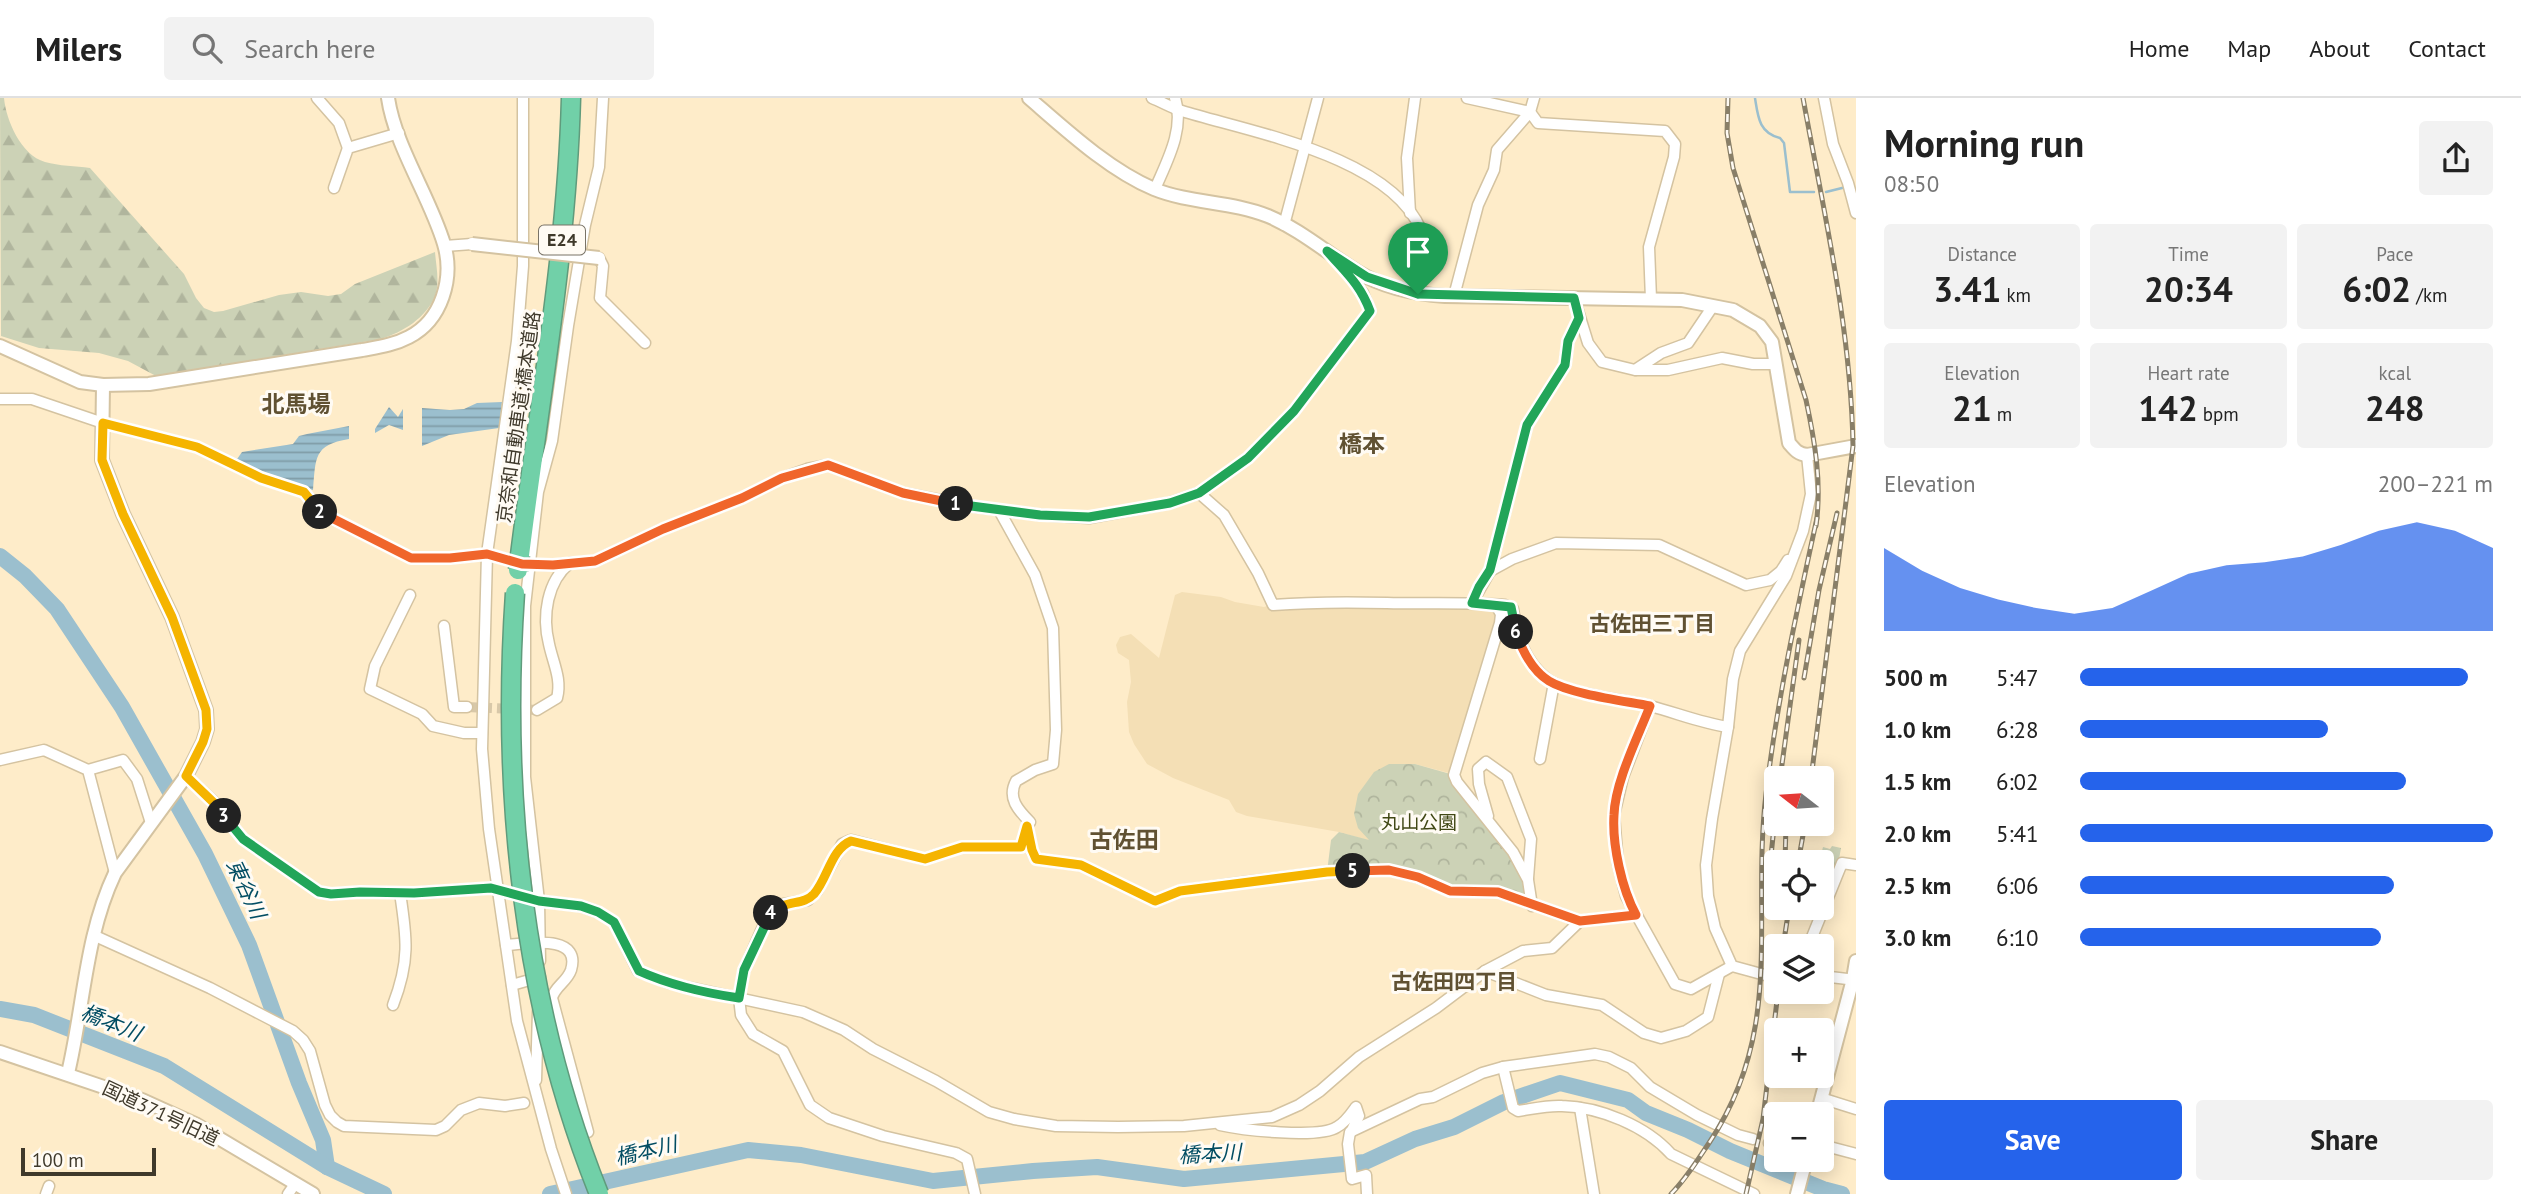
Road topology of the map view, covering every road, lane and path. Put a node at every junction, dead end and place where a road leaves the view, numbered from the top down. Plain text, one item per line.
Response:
1 (317, 98) edge
2 (388, 98) edge
3 (523, 98) edge
4 (571, 98) edge
5 (603, 98) edge
6 (1030, 98) edge
7 (1152, 98) edge
8 (1175, 98) edge
9 (1318, 98) edge
10 (1415, 98) edge
11 (1467, 98) edge
12 (1534, 98) edge
13 (1824, 98) edge
14 (1179, 110) junction
15 (1530, 112) junction
16 (399, 133) junction
17 (1304, 147) junction
18 (348, 149) junction
19 (334, 188) dead end
20 (1155, 189) junction
21 (1410, 213) junction
22 (1856, 213) edge
23 (1284, 225) junction
24 (472, 244) joint
25 (445, 246) junction
26 (1327, 251) junction
27 (599, 258) joint
28 (1418, 294) junction
29 (1454, 296) junction
30 (1574, 298) junction
31 (1651, 299) junction
32 (1713, 306) junction
33 (1579, 318) junction
34 (645, 343) dead end
35 (0, 346) edge
36 (1774, 364) junction
37 (1635, 370) junction
38 (103, 385) junction
39 (0, 399) edge
40 (103, 423) junction
41 (1856, 446) edge
42 (1807, 454) junction
43 (1199, 493) junction
44 (999, 510) junction
45 (487, 554) junction
46 (1793, 554) junction
47 (522, 563) junction
48 (571, 563) junction
49 (1490, 570) junction
50 (410, 595) dead end
51 (1472, 603) junction
52 (1496, 605) junction
53 (444, 626) dead end
54 (1554, 683) junction
55 (1650, 706) junction
56 (467, 707) dead end
57 (537, 710) dead end
58 (1728, 727) junction
59 (482, 733) junction
60 (0, 760) edge
61 (1540, 760) dead end
62 (88, 770) junction
63 (183, 780) junction
64 (153, 820) junction
65 (1489, 820) junction
66 (1027, 826) junction
67 (1856, 865) edge
68 (115, 873) junction
69 (1528, 880) junction
70 (498, 890) junction
71 (400, 893) junction
72 (539, 901) junction
73 (1532, 906) junction
74 (1636, 915) junction
75 (1580, 921) junction
76 (1813, 934) edge
77 (93, 935) junction
78 (541, 943) junction
79 (506, 945) junction
80 (1856, 961) edge
81 (1732, 967) junction
82 (1485, 971) junction
83 (1719, 974) junction
84 (1764, 975) edge
85 (540, 977) junction
86 (1834, 978) edge
87 (1854, 980) edge
88 (512, 985) junction
89 (739, 998) junction
90 (393, 1005) dead end
91 (0, 1052) edge
92 (1503, 1067) junction
93 (68, 1073) junction
94 (536, 1091) junction
95 (1821, 1098) junction
96 (524, 1102) dead end
97 (1820, 1102) edge
98 (1580, 1108) junction
99 (1856, 1108) edge
100 (1213, 1123) junction
101 (588, 1132) dead end
102 (1350, 1132) junction
103 (1753, 1139) dead end
104 (1834, 1148) edge
105 (1856, 1154) edge
106 (1803, 1172) edge
107 (292, 1189) edge
108 (313, 1194) edge
109 (566, 1194) edge
110 (599, 1194) edge
111 (975, 1194) edge
112 (1367, 1194) edge
113 (1594, 1194) edge
114 (1754, 1194) edge
115 (1797, 1194) edge

1 - 18 street
2 - 16 street
3 - 45 street
4 - 47 highway, 京奈和自動車道;橋本道路 / E24
5 - 47 street
6 - 20 street
7 - 14 street
8 - 14 street
9 - 17 street
10 - 21 street
11 - 15 street
12 - 15 street
13 - 22 street
14 - 17 street
14 - 20 street
15 - 29 street
15 - 31 street
16 - 18 street
16 - 25 street
17 - 21 street
17 - 23 street
18 - 19 street
20 - 23 street
21 - 28 street
23 - 26 street
24 - 25 street
24 - 27 street, bridge
25 - 38 street
26 - 28 street
26 - 43 street
27 - 34 street
28 - 29 street
29 - 30 street
30 - 31 street
30 - 33 street
31 - 32 street
32 - 36 street
32 - 37 street
33 - 37 street
33 - 49 street
35 - 38 street
36 - 37 street
36 - 42 street
38 - 40 street
39 - 40 street
40 - 45 street
40 - 63 street
41 - 42 street
42 - 46 street
43 - 44 street
43 - 51 street
44 - 48 street
44 - 66 street
45 - 47 street
45 - 59 street
46 - 49 street
46 - 58 street
47 - 48 street
47 - 72 street
47 - 110 highway, 京奈和自動車道;橋本道路 / E24, bridge
48 - 57 street
49 - 51 street
50 - 59 street
51 - 52 street
52 - 54 street
52 - 65 street
53 - 56 street
54 - 55 street
54 - 61 street
55 - 58 street
55 - 74 street
58 - 81 street
59 - 70 street
60 - 62 street
62 - 64 street
62 - 68 street
63 - 64 street
63 - 71 street
64 - 68 street
65 - 69 street
65 - 69 street
66 - 73 street
66 - 89 street
67 - 76 street
68 - 77 street
69 - 73 street
70 - 71 street
70 - 72 street
70 - 79 street
71 - 90 street
72 - 78 street
72 - 89 street
73 - 75 street
74 - 75 street
74 - 83 street
75 - 82 street
77 - 93 street
77 - 96 street
78 - 79 street
78 - 85 street
78 - 101 street
79 - 88 street
80 - 87 street
81 - 83 street
81 - 84 street
82 - 83 street
82 - 100 street
85 - 88 street
85 - 94 street
86 - 87 street
87 - 95 street
88 - 94 street
89 - 100 street
89 - 111 street
91 - 93 street, 国道371号旧道
92 - 98 street
92 - 102 street
92 - 103 street
93 - 107 street, 国道371号旧道
94 - 109 street
95 - 97 street
95 - 99 street
98 - 113 street
98 - 114 street
100 - 102 street
102 - 112 street
104 - 105 street
106 - 115 street
107 - 108 street, 国道371号旧道

